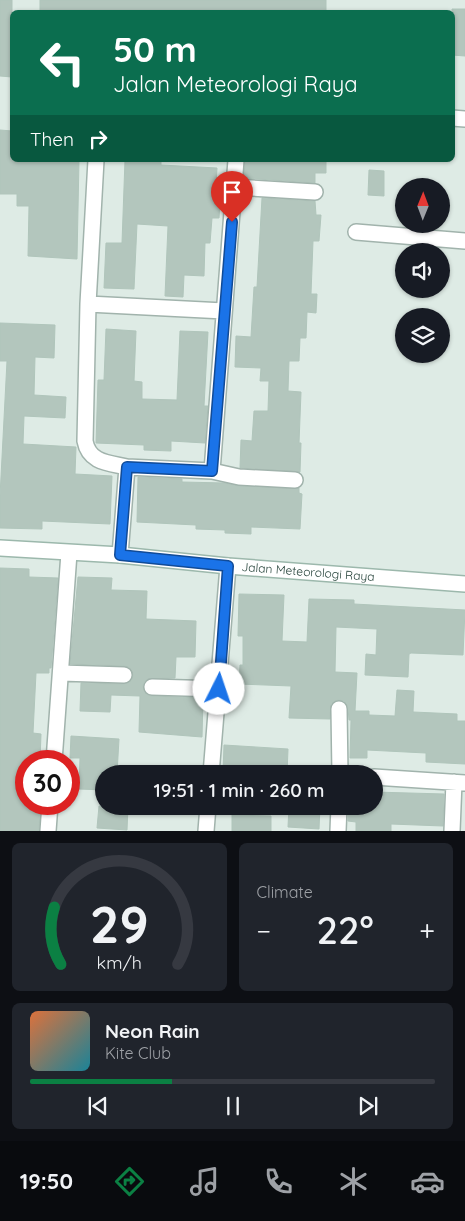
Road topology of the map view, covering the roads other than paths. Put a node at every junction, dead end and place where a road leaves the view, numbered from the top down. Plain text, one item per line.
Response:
1 (96, 162) edge
2 (236, 162) edge
3 (235, 187) junction
4 (316, 192) dead end
5 (356, 232) dead end
6 (465, 241) edge
7 (88, 304) junction
8 (224, 311) junction
9 (127, 467) junction
10 (212, 471) junction
11 (295, 480) dead end
12 (0, 548) edge
13 (69, 553) junction
14 (120, 555) junction
15 (228, 566) junction
16 (465, 584) edge
17 (61, 673) junction
18 (124, 675) dead end
19 (152, 687) dead end
20 (219, 689) junction
21 (339, 709) dead end
22 (55, 750) edge
23 (212, 765) edge
24 (340, 765) edge
25 (383, 778) edge
26 (460, 782) edge
27 (49, 815) edge
28 (207, 815) edge
29 (339, 815) edge
30 (48, 831) edge
31 (206, 831) edge
32 (338, 831) edge
33 (452, 831) edge

1 - 7 street
2 - 3 street
3 - 4 street
3 - 8 street
5 - 6 street
7 - 8 street
7 - 9 street
8 - 10 street
9 - 10 street
9 - 14 street
10 - 11 street
12 - 13 street, Jalan Meteorologi Raya
13 - 14 street, Jalan Meteorologi Raya
13 - 17 street
14 - 15 street, Jalan Meteorologi Raya
15 - 16 street, Jalan Meteorologi Raya
15 - 20 street
17 - 18 street
17 - 22 street
19 - 20 street
20 - 23 street
21 - 24 street
25 - 26 street
26 - 33 street
27 - 30 street
28 - 31 street
29 - 32 street

